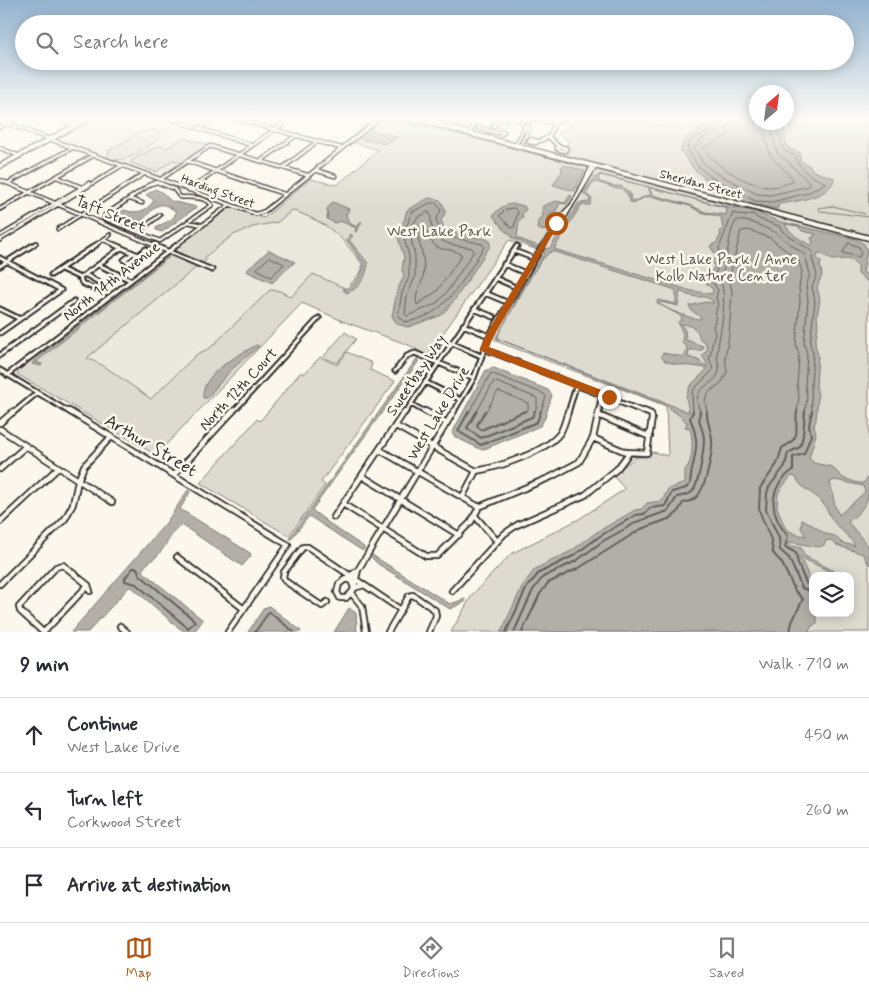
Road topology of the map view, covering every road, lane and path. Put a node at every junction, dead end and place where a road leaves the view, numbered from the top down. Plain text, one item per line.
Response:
1 (1, 148) edge
2 (30, 148) edge
3 (31, 148) edge
4 (70, 148) edge
5 (76, 148) edge
6 (206, 148) edge
7 (219, 148) edge
8 (246, 148) edge
9 (279, 148) edge
10 (308, 148) edge
11 (342, 148) edge
12 (526, 148) edge
13 (239, 154) junction
14 (17, 155) junction
15 (94, 156) junction
16 (187, 161) junction
17 (262, 161) junction
18 (0, 165) edge
19 (121, 165) junction
20 (593, 166) junction
21 (283, 168) junction
22 (315, 170) junction
23 (216, 171) junction
24 (145, 174) junction
25 (308, 176) junction
26 (335, 176) dead end
27 (57, 177) junction
28 (160, 179) junction
29 (0, 180) edge
30 (8, 183) junction
31 (82, 187) junction
32 (189, 190) junction
33 (30, 192) junction
34 (285, 195) junction
35 (130, 199) junction
36 (57, 203) junction
37 (142, 203) dead end
38 (229, 205) junction
39 (571, 206) junction
40 (0, 210) edge
41 (82, 214) junction
42 (160, 215) dead end
43 (560, 217) junction
44 (199, 218) junction
45 (564, 218) junction
46 (187, 222) junction
47 (206, 222) junction
48 (194, 223) junction
49 (202, 225) junction
50 (58, 229) dead end
51 (138, 232) junction
52 (110, 235) dead end
53 (0, 238) edge
54 (869, 238) edge
55 (103, 240) junction
56 (547, 240) junction
57 (36, 243) dead end
58 (516, 246) dead end
59 (122, 248) junction
60 (146, 249) dead end
61 (168, 251) junction
62 (514, 251) junction
63 (133, 253) junction
64 (138, 255) junction
65 (530, 257) dead end
66 (0, 258) edge
67 (7, 262) junction
68 (504, 264) junction
69 (99, 265) junction
70 (0, 266) edge
71 (60, 269) junction
72 (212, 270) dead end
73 (523, 272) dead end
74 (51, 275) dead end
75 (85, 275) junction
76 (80, 278) junction
77 (495, 278) junction
78 (130, 280) junction
79 (514, 286) dead end
80 (485, 293) junction
81 (74, 301) dead end
82 (504, 301) dead end
83 (0, 309) edge
84 (474, 309) junction
85 (494, 317) dead end
86 (318, 318) dead end
87 (20, 319) junction
88 (463, 326) junction
89 (0, 333) edge
90 (489, 336) junction
91 (452, 343) junction
92 (484, 349) junction
93 (0, 355) edge
94 (481, 356) junction
95 (439, 363) junction
96 (0, 370) edge
97 (395, 371) dead end
98 (7, 375) junction
99 (474, 378) junction
100 (425, 382) junction
101 (576, 386) junction
102 (37, 393) junction
103 (602, 396) junction
104 (460, 400) junction
105 (411, 404) junction
106 (598, 415) junction
107 (447, 422) junction
108 (0, 423) edge
109 (396, 426) junction
110 (0, 429) edge
111 (111, 437) junction
112 (650, 437) junction
113 (592, 438) junction
114 (432, 446) junction
115 (25, 447) junction
116 (380, 450) junction
117 (629, 453) junction
118 (58, 468) junction
119 (0, 469) edge
120 (476, 471) junction
121 (417, 472) junction
122 (174, 475) junction
123 (362, 476) junction
124 (78, 481) junction
125 (463, 496) junction
126 (401, 499) junction
127 (112, 502) dead end
128 (343, 504) junction
129 (479, 507) junction
130 (334, 516) dead end
131 (474, 516) junction
132 (0, 522) edge
133 (382, 529) junction
134 (459, 534) junction
135 (497, 541) junction
136 (177, 557) dead end
137 (341, 569) junction
138 (358, 570) junction
139 (350, 575) junction
140 (356, 579) junction
141 (343, 581) junction
142 (0, 584) edge
143 (88, 585) junction
144 (364, 585) junction
145 (90, 591) dead end
146 (353, 591) junction
147 (452, 591) dead end
148 (327, 602) dead end
149 (244, 609) junction
150 (400, 610) junction
151 (120, 626) dead end
152 (44, 632) edge
153 (127, 632) edge
154 (228, 632) edge
155 (366, 632) edge
156 (388, 632) edge
157 (429, 632) edge

1 - 14 street
2 - 14 main road
3 - 18 main road
4 - 30 street
5 - 15 street, Harding Street
6 - 16 street
7 - 13 street
8 - 13 street
9 - 17 street
10 - 21 street
11 - 22 street
12 - 20 main road, Sheridan Street
13 - 17 street
13 - 23 street
14 - 18 main road
15 - 19 street, Harding Street
15 - 27 street
16 - 23 street
16 - 28 street
17 - 21 street
19 - 24 street, Harding Street
19 - 31 street
19 - 36 street
20 - 39 street, West Lake Drive
20 - 54 main road, Sheridan Street
21 - 25 street
22 - 25 street
22 - 26 street
23 - 32 street
23 - 34 street
24 - 28 street, Harding Street
24 - 41 street
25 - 34 street
27 - 31 street
27 - 33 street
28 - 32 street, Harding Street
29 - 30 street, Taft Street
30 - 33 street, Taft Street
31 - 36 street
32 - 38 street, Harding Street
33 - 36 street, Taft Street
33 - 40 street
34 - 38 street, Harding Street
35 - 37 street
35 - 44 street
35 - 51 street
36 - 41 street, Taft Street
36 - 53 street
38 - 47 street, North 14th Avenue
39 - 43 street, West Lake Drive
39 - 45 street, West Lake Drive
41 - 50 street
41 - 61 street, Taft Street
42 - 51 street
43 - 45 street
43 - 56 street, West Lake Drive
44 - 46 street
44 - 47 street
44 - 48 street
45 - 56 street, West Lake Drive
46 - 48 street
46 - 51 street
47 - 49 street, North 14th Avenue
48 - 49 street
49 - 61 street, North 14th Avenue
52 - 55 street
55 - 59 street
55 - 71 street
56 - 90 street, West Lake Drive
57 - 67 street
58 - 62 street, Sweetbay Way
59 - 63 street
59 - 69 street
60 - 64 street
61 - 72 street, Taft Street
61 - 78 street, North 14th Avenue
62 - 65 street
62 - 68 street, Sweetbay Way
63 - 64 street
63 - 64 street
66 - 67 street
67 - 70 street
67 - 87 street
68 - 73 street
68 - 77 street, Sweetbay Way
69 - 75 street
69 - 78 street
71 - 74 street
71 - 76 street
75 - 76 street
75 - 76 street
77 - 79 street
77 - 80 street, Sweetbay Way
78 - 98 street, North 14th Avenue
80 - 82 street
80 - 84 street, Sweetbay Way
81 - 93 street
83 - 87 street
84 - 85 street
84 - 88 street, Sweetbay Way
86 - 122 street, North 12th Court
87 - 89 street
88 - 90 street
88 - 91 street, Sweetbay Way
90 - 92 street, West Lake Drive
91 - 94 street
91 - 95 street, Sweetbay Way
92 - 94 street, West Lake Drive
92 - 101 street
94 - 99 street, West Lake Drive
95 - 97 street
95 - 99 street
95 - 100 street, Sweetbay Way
96 - 98 street, Arthur Street
98 - 102 street, Arthur Street
99 - 104 street, West Lake Drive
100 - 104 street
100 - 105 street, Sweetbay Way
101 - 103 street
101 - 120 street
102 - 108 street
102 - 111 street, Arthur Street
103 - 106 street
103 - 112 street
104 - 107 street, West Lake Drive
105 - 107 street
105 - 109 street, Sweetbay Way
106 - 112 street
106 - 113 street
107 - 114 street, West Lake Drive
109 - 114 street
109 - 116 street, Sweetbay Way
110 - 115 street
111 - 122 street, Arthur Street
111 - 124 street
112 - 117 street
113 - 117 street
113 - 129 street
114 - 120 street
114 - 121 street, West Lake Drive
115 - 118 street
115 - 119 street
116 - 121 street
116 - 123 street, Sweetbay Way
117 - 135 street
118 - 124 street
118 - 132 street
120 - 125 street
121 - 125 street
121 - 126 street, West Lake Drive
122 - 149 street, Arthur Street
123 - 126 street
123 - 128 street, Sweetbay Way
124 - 127 street
124 - 142 street
125 - 129 street
126 - 133 street, West Lake Drive
126 - 134 street
128 - 130 street, Sweetbay Way
128 - 133 street
129 - 131 street
131 - 134 street
131 - 135 street
133 - 134 street
133 - 138 street, West Lake Drive
135 - 147 street
136 - 149 street
137 - 139 street
137 - 141 street
137 - 148 street
138 - 139 street, West Lake Drive
138 - 140 street, West Lake Drive
139 - 140 street
139 - 141 street, West Lake Drive
140 - 144 street
140 - 146 street, West Lake Drive
141 - 146 street
141 - 146 street
143 - 145 street
143 - 152 street
143 - 152 street
144 - 146 street
144 - 150 street
146 - 155 street
149 - 154 street
150 - 156 street
150 - 157 street
151 - 153 street

